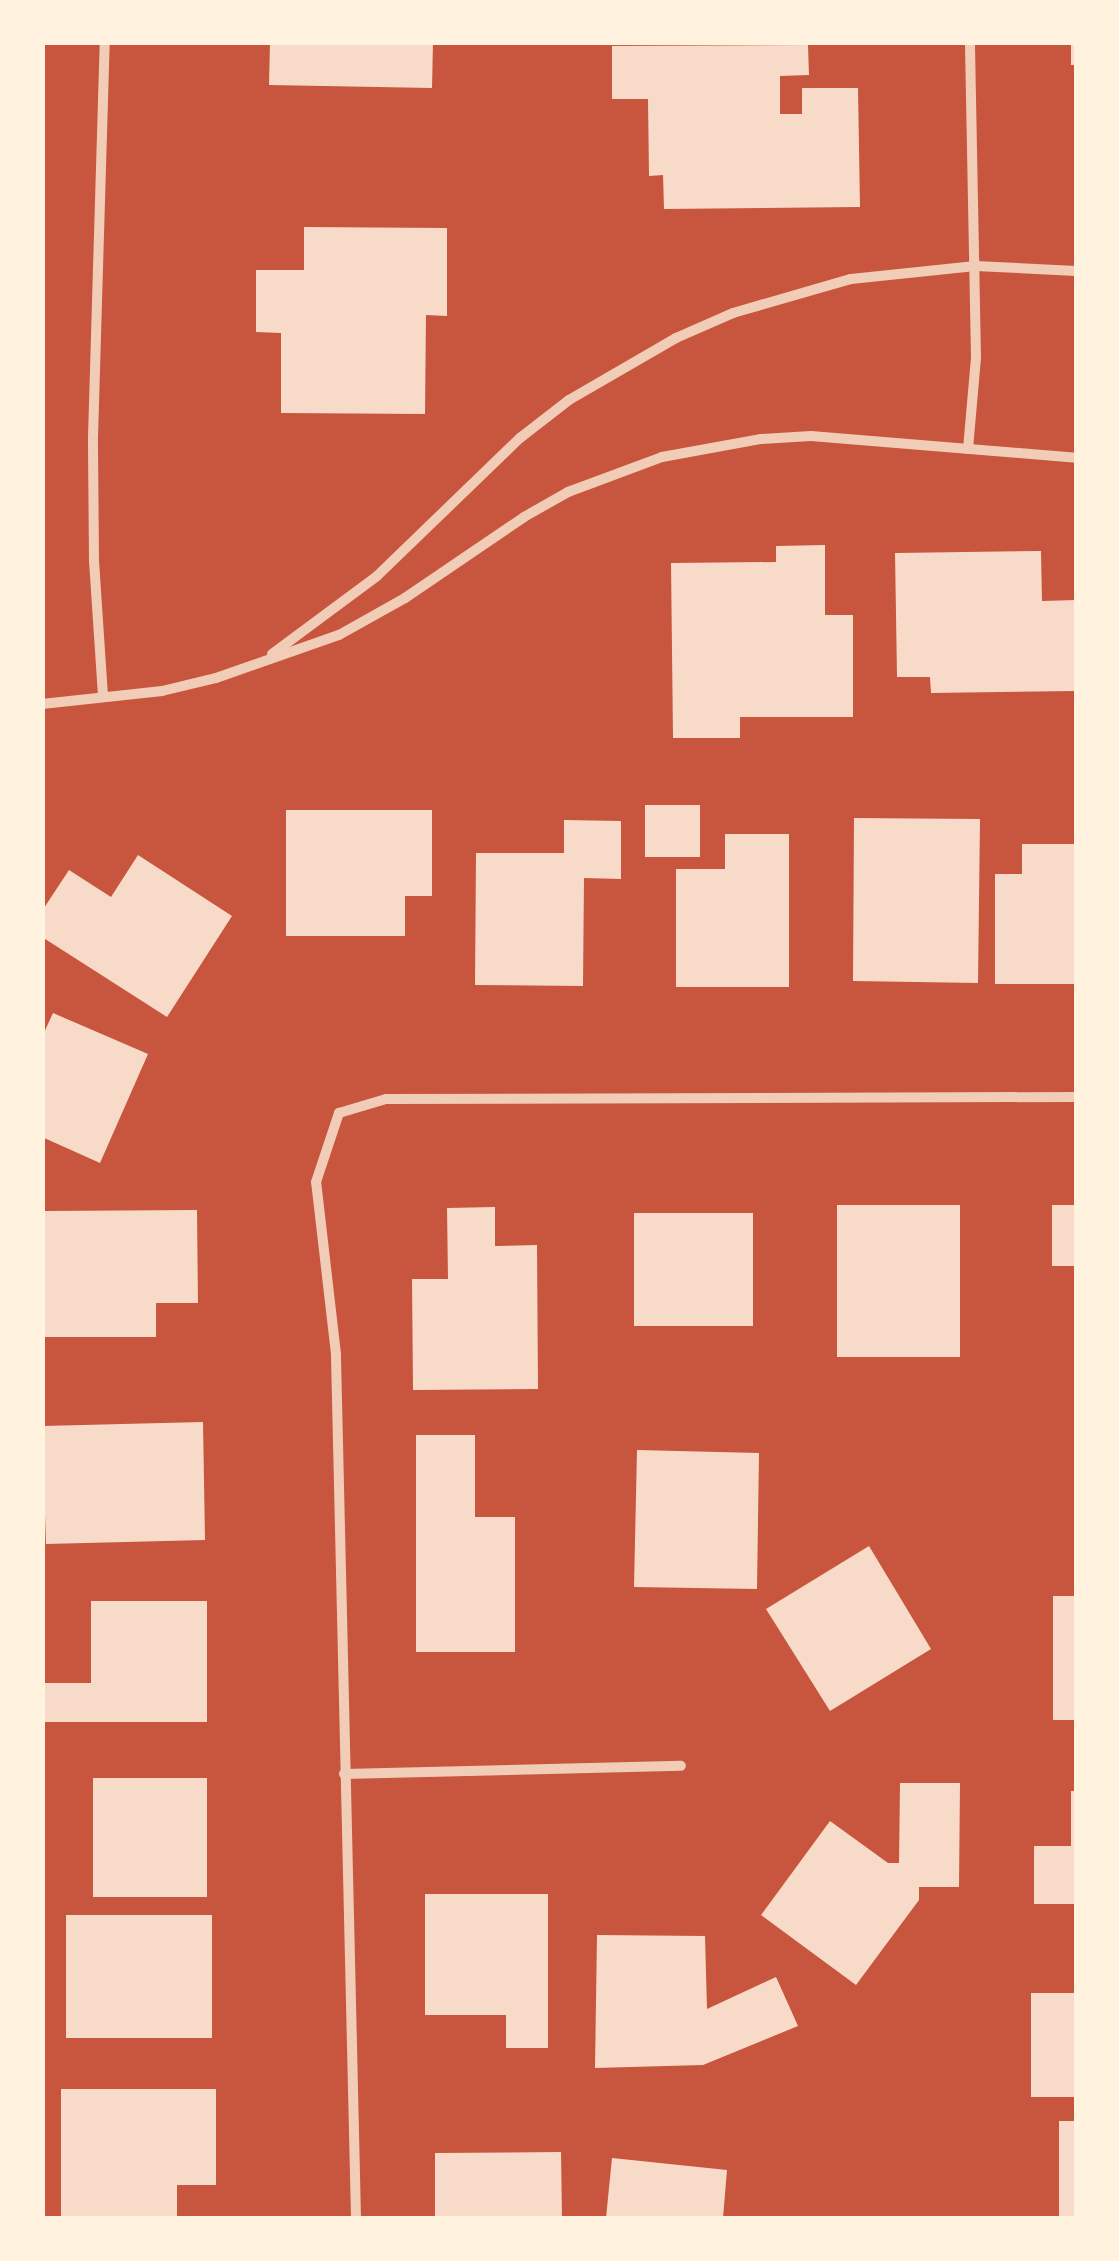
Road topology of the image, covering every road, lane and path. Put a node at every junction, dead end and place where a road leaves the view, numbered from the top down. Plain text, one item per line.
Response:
1 (105, 42) edge
2 (970, 42) edge
3 (975, 266) junction
4 (1076, 271) edge
5 (968, 448) junction
6 (1076, 458) edge
7 (267, 658) junction
8 (103, 696) junction
9 (42, 704) edge
10 (1076, 1097) edge
11 (682, 1766) dead end
12 (344, 1774) junction
13 (356, 2218) edge

1 - 8 street
2 - 3 street
3 - 4 street
3 - 5 street
3 - 7 street
5 - 6 street
5 - 7 street
7 - 8 street
8 - 9 street
10 - 12 street
11 - 12 street
12 - 13 street

